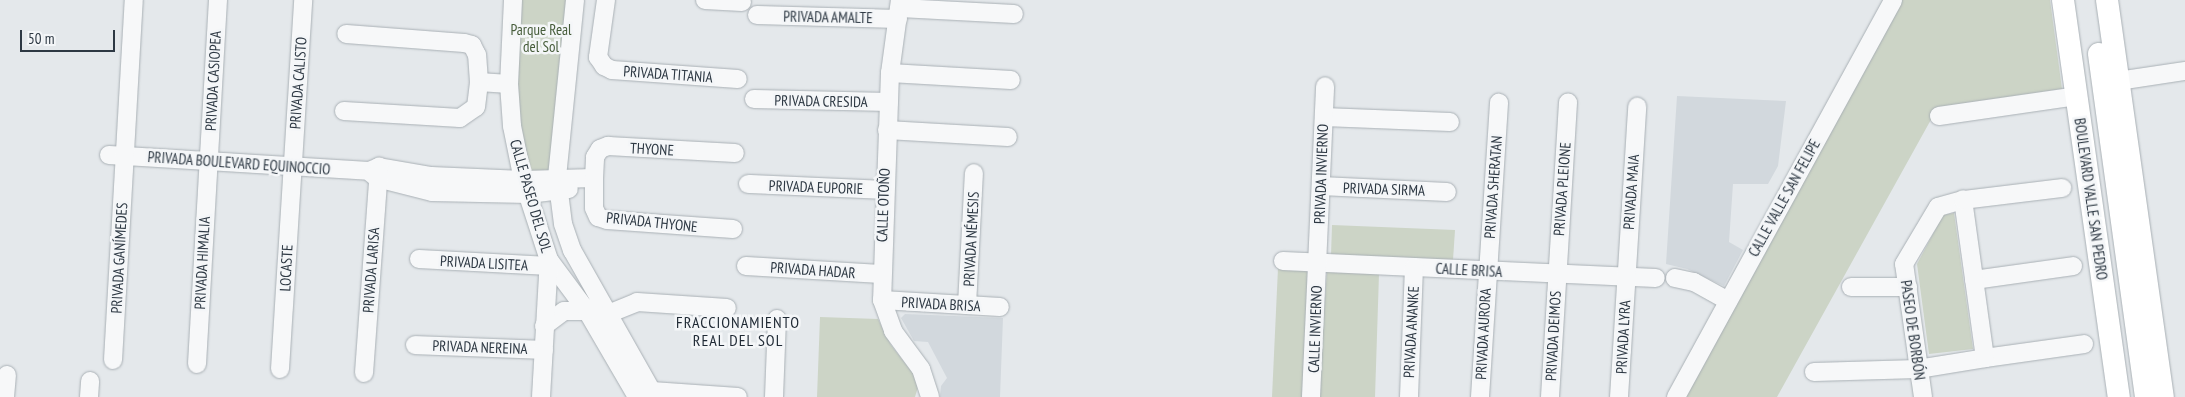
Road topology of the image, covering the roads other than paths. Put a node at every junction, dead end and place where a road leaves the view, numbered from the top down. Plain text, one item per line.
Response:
1 (134, 0) edge
2 (218, 0) edge
3 (303, 0) edge
4 (513, 0) edge
5 (575, 0) edge
6 (606, 0) edge
7 (705, 0) edge
8 (1893, 0) edge
9 (2063, 0) edge
10 (2079, 0) edge
11 (2092, 0) edge
12 (2107, 0) edge
13 (742, 2) dead end
14 (899, 9) edge
15 (1014, 14) dead end
16 (757, 15) dead end
17 (572, 31) junction
18 (600, 32) junction
19 (346, 34) dead end
20 (2185, 71) edge
21 (890, 73) junction
22 (738, 79) dead end
23 (1011, 80) dead end
24 (2118, 81) junction
25 (479, 82) junction
26 (509, 84) junction
27 (1325, 86) dead end
28 (2077, 96) junction
29 (754, 99) dead end
30 (889, 102) junction
31 (1499, 103) dead end
32 (1568, 104) dead end
33 (1637, 107) dead end
34 (344, 112) dead end
35 (1938, 116) dead end
36 (1324, 117) junction
37 (1450, 122) dead end
38 (887, 130) junction
39 (1008, 137) dead end
40 (735, 153) dead end
41 (117, 156) junction
42 (208, 162) junction
43 (292, 167) junction
44 (375, 172) junction
45 (974, 173) dead end
46 (557, 183) junction
47 (594, 184) junction
48 (748, 184) dead end
49 (1321, 186) junction
50 (526, 187) junction
51 (2062, 188) dead end
52 (883, 190) junction
53 (1447, 192) dead end
54 (1963, 200) junction
55 (733, 229) dead end
56 (2117, 234) junction
57 (419, 259) dead end
58 (1283, 261) dead end
59 (1318, 262) junction
60 (549, 263) junction
61 (746, 266) dead end
62 (2072, 266) dead end
63 (1414, 267) junction
64 (1487, 271) junction
65 (881, 274) junction
66 (1556, 274) junction
67 (1626, 277) junction
68 (1656, 278) dead end
69 (1675, 278) dead end
70 (1974, 280) junction
71 (1851, 286) dead end
72 (1908, 287) junction
73 (882, 300) junction
74 (1728, 301) junction
75 (967, 305) junction
76 (1000, 307) dead end
77 (727, 308) dead end
78 (599, 309) junction
79 (777, 319) dead end
80 (544, 326) junction
81 (415, 344) dead end
82 (2084, 344) dead end
83 (544, 350) junction
84 (1985, 358) junction
85 (113, 360) dead end
86 (197, 364) dead end
87 (280, 369) dead end
88 (1918, 369) junction
89 (1814, 372) dead end
90 (364, 373) dead end
91 (7, 374) dead end
92 (648, 395) edge
93 (5, 397) edge
94 (541, 397) edge
95 (738, 397) edge
96 (774, 397) edge
97 (930, 397) edge
98 (1311, 397) edge
99 (1408, 397) edge
100 (1480, 397) edge
101 (1550, 397) edge
102 (1619, 397) edge
103 (1676, 397) edge
104 (1923, 397) edge
105 (2120, 397) edge
106 (2133, 397) edge
107 (2146, 397) edge
108 (2163, 397) edge

1 - 41 street, PRIVADA GANÍMEDES
2 - 42 street, PRIVADA CASIOPEA
3 - 43 street, PRIVADA CALISTO
4 - 26 street, CALLE PASEO DEL SOL
5 - 17 street, CALLE PASEO DEL SOL
6 - 18 street, PRIVADA TITANIA
7 - 13 street
8 - 74 street, CALLE VALLE SAN FELIPE
9 - 28 main road, BOULEVARD VALLE SAN PEDRO
10 - 56 main road, BOULEVARD VALLE SAN PEDRO
11 - 56 main road, BOULEVARD VALLE SAN PEDRO
12 - 24 main road, BOULEVARD VALLE SAN PEDRO
14 - 15 street, PRIVADA AMALTE
14 - 16 street, PRIVADA AMALTE
14 - 21 street, CALLE OTOÑO
17 - 18 street
17 - 46 street, CALLE PASEO DEL SOL
18 - 22 street, PRIVADA TITANIA
19 - 25 street
20 - 24 street
21 - 23 street
21 - 30 street, CALLE OTOÑO
24 - 56 main road, BOULEVARD VALLE SAN PEDRO
25 - 26 street
25 - 34 street
26 - 50 street, CALLE PASEO DEL SOL
27 - 36 street, PRIVADA INVIERNO
28 - 35 street
28 - 56 main road, BOULEVARD VALLE SAN PEDRO
29 - 30 street, PRIVADA CRESIDA
30 - 38 street, CALLE OTOÑO
31 - 64 street, PRIVADA SHERATAN
32 - 66 street, PRIVADA PLEIONE
33 - 67 street, PRIVADA MAIA
36 - 37 street
36 - 49 street, PRIVADA INVIERNO
38 - 39 street
38 - 52 street, CALLE OTOÑO
40 - 47 street, THYONE
41 - 42 street, PRIVADA BOULEVARD EQUINOCCIO
41 - 85 street, PRIVADA GANÍMEDES
42 - 43 street, PRIVADA BOULEVARD EQUINOCCIO
42 - 86 street, PRIVADA HIMALIA
43 - 44 street, PRIVADA BOULEVARD EQUINOCCIO
43 - 87 street, LOCASTE
44 - 50 street, PRIVADA BOULEVARD EQUINOCCIO
44 - 90 street, PRIVADA LARISA
45 - 75 street, PRIVADA NÉMESIS
46 - 47 street, PRIVADA THYONE
46 - 50 street, PRIVADA BOULEVARD EQUINOCCIO
46 - 78 street, CALLE PASEO DEL SOL
47 - 55 street, PRIVADA THYONE
48 - 52 street, PRIVADA EUPORIE
49 - 53 street, PRIVADA SIRMA
49 - 59 street, PRIVADA INVIERNO
50 - 60 street, CALLE PASEO DEL SOL
51 - 54 street, PASEO DE BORBÓN
52 - 65 street, CALLE OTOÑO
54 - 70 street
54 - 72 street, PASEO DE BORBÓN
56 - 105 main road, BOULEVARD VALLE SAN PEDRO
56 - 106 main road, BOULEVARD VALLE SAN PEDRO
56 - 107 main road, BOULEVARD VALLE SAN PEDRO
56 - 108 main road, BOULEVARD VALLE SAN PEDRO
57 - 60 street, PRIVADA LISITEA
58 - 59 street, CALLE BRISA
59 - 63 street, CALLE BRISA
59 - 98 street, CALLE INVIERNO
60 - 78 street, CALLE PASEO DEL SOL
60 - 80 street
61 - 65 street, PRIVADA HADAR
62 - 70 street
63 - 64 street, CALLE BRISA
63 - 99 street, PRIVADA ANANKE
64 - 66 street, CALLE BRISA
64 - 100 street, PRIVADA AURORA
65 - 73 street, CALLE OTOÑO
66 - 67 street, CALLE BRISA
66 - 101 street, PRIVADA DEIMOS
67 - 68 street, CALLE BRISA
67 - 102 street, PRIVADA LYRA
69 - 74 street
70 - 84 street
71 - 72 street
72 - 88 street, PASEO DE BORBÓN
73 - 75 street, PRIVADA BRISA
73 - 97 street, CALLE OTOÑO
74 - 103 street, CALLE VALLE SAN FELIPE
75 - 76 street, PRIVADA BRISA
77 - 78 street
78 - 80 street
78 - 92 street, CALLE PASEO DEL SOL
79 - 96 street
80 - 83 street
81 - 83 street, PRIVADA NEREINA
82 - 84 street
83 - 94 street
84 - 88 street
88 - 89 street
88 - 104 street, PASEO DE BORBÓN
91 - 93 street
92 - 95 street

